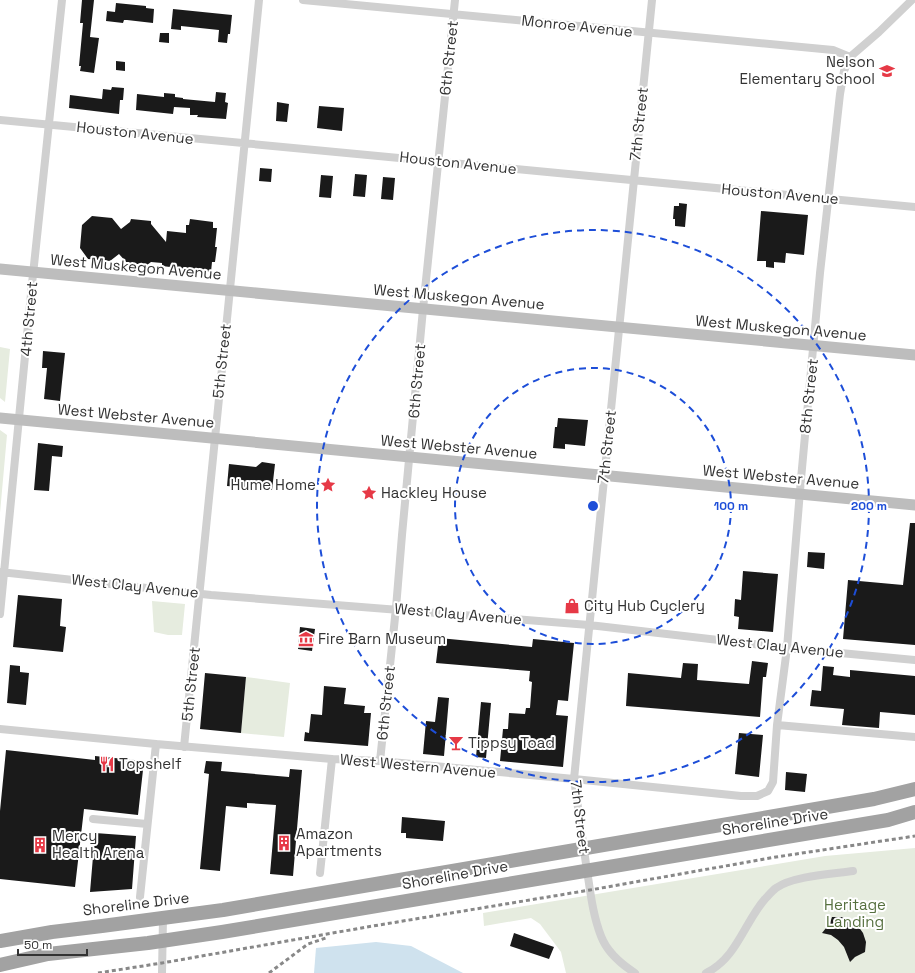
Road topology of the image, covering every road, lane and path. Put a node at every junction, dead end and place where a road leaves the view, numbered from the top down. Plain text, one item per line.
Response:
1 (62, 0) edge
2 (258, 0) edge
3 (303, 0) edge
4 (455, 0) edge
5 (912, 0) edge
6 (653, 1) edge
7 (454, 14) junction
8 (649, 32) junction
9 (850, 57) junction
10 (0, 120) edge
11 (50, 124) junction
12 (244, 144) junction
13 (439, 161) junction
14 (633, 180) junction
15 (829, 199) junction
16 (915, 207) edge
17 (0, 269) edge
18 (33, 272) junction
19 (229, 290) junction
20 (424, 309) junction
21 (619, 327) junction
22 (814, 346) junction
23 (915, 355) edge
24 (0, 418) edge
25 (19, 421) junction
26 (215, 438) junction
27 (409, 457) junction
28 (604, 476) junction
29 (800, 494) junction
30 (915, 505) edge
31 (2, 573) edge
32 (199, 594) junction
33 (396, 608) junction
34 (0, 614) edge
35 (589, 625) junction
36 (787, 648) junction
37 (915, 660) edge
38 (777, 724) junction
39 (0, 729) edge
40 (915, 737) edge
41 (156, 744) junction
42 (184, 747) junction
43 (332, 759) junction
44 (380, 761) junction
45 (574, 779) junction
46 (915, 789) edge
47 (915, 812) edge
48 (93, 819) dead end
49 (147, 824) junction
50 (584, 848) junction
51 (587, 870) junction
52 (853, 871) dead end
53 (320, 873) dead end
54 (140, 897) dead end
55 (163, 918) junction
56 (0, 941) edge
57 (163, 941) junction
58 (0, 965) edge
59 (162, 973) edge
60 (635, 973) edge
61 (706, 973) edge

1 - 11 street, 4th Street
2 - 12 street, 5th Street
3 - 7 street, Monroe Avenue
4 - 7 street, 6th Street
5 - 9 street, 8th Street
6 - 8 street, 7th Street
7 - 8 street, Monroe Avenue
7 - 13 street, 6th Street
8 - 9 street, Monroe Avenue
8 - 14 street, 7th Street
9 - 15 street, 8th Street
10 - 11 street, Houston Avenue
11 - 12 street, Houston Avenue
11 - 18 street, 4th Street
12 - 13 street, Houston Avenue
12 - 19 street, 5th Street
13 - 14 street, Houston Avenue
13 - 20 street, 6th Street
14 - 15 street, Houston Avenue
14 - 21 street, 7th Street
15 - 16 street, Houston Avenue
15 - 22 street, 8th Street
17 - 18 main road, West Muskegon Avenue
18 - 19 main road, West Muskegon Avenue
18 - 25 street, 4th Street
19 - 20 main road, West Muskegon Avenue
19 - 26 street, 5th Street
20 - 21 main road, West Muskegon Avenue
20 - 27 street, 6th Street
21 - 22 main road, West Muskegon Avenue
21 - 28 street, 7th Street
22 - 23 main road, West Muskegon Avenue
22 - 29 street, 8th Street
24 - 25 main road, West Webster Avenue
25 - 26 main road, West Webster Avenue
25 - 31 street, 4th Street
26 - 27 main road, West Webster Avenue
26 - 32 street, 5th Street
27 - 28 main road, West Webster Avenue
27 - 33 street, 6th Street
28 - 29 main road, West Webster Avenue
28 - 35 street, 7th Street
29 - 30 main road, West Webster Avenue
29 - 36 street, 8th Street
31 - 32 street, West Clay Avenue
31 - 34 street, 4th Street
32 - 33 street, West Clay Avenue
32 - 42 street, 5th Street
33 - 35 street, West Clay Avenue
33 - 44 street, 6th Street
35 - 36 street, West Clay Avenue
35 - 45 street, 7th Street
36 - 37 street, West Clay Avenue
36 - 38 street, 8th Street
38 - 40 street
38 - 45 street, West Western Avenue
39 - 41 street, West Western Avenue
41 - 42 street, West Western Avenue
41 - 49 street
42 - 43 street, West Western Avenue
43 - 44 street, West Western Avenue
43 - 53 street
44 - 45 street, West Western Avenue
45 - 50 street, 7th Street
46 - 50 highway, Shoreline Drive
47 - 51 highway, Shoreline Drive
48 - 49 street
49 - 54 street
50 - 51 street, 7th Street
50 - 55 highway, Shoreline Drive
51 - 57 highway, Shoreline Drive
51 - 60 street, 7th Street
52 - 61 street
55 - 56 highway, Shoreline Drive
55 - 57 street
57 - 58 highway, Shoreline Drive
57 - 59 street

